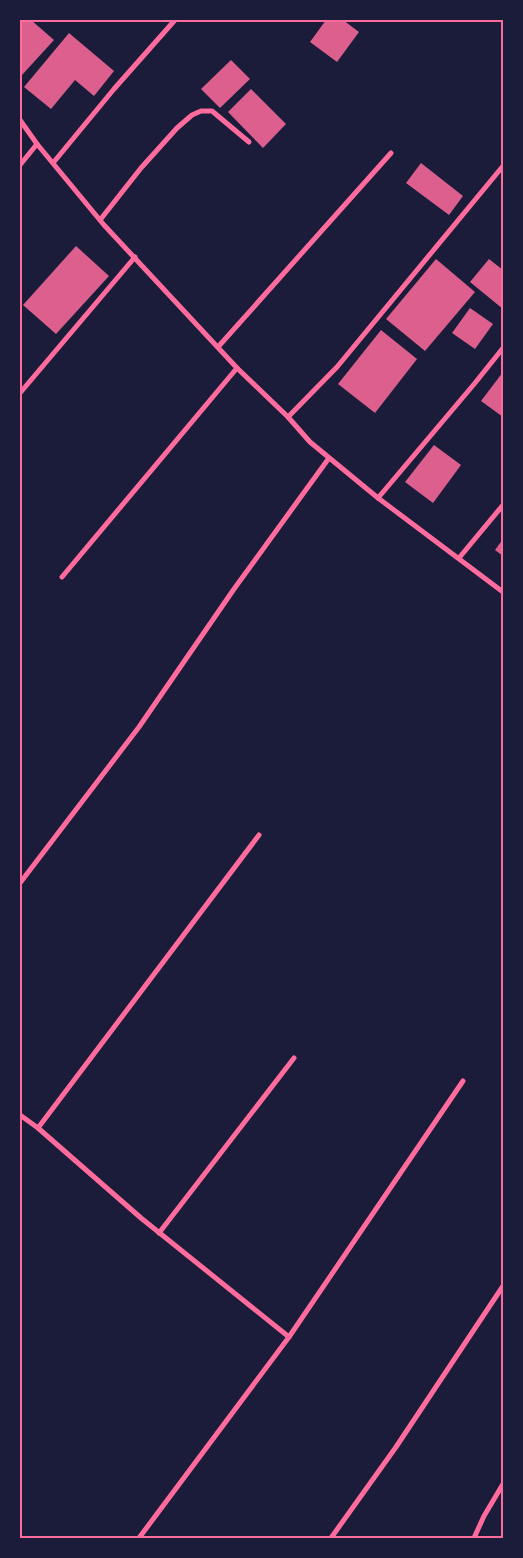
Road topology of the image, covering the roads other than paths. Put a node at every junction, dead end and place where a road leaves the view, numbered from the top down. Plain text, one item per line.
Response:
1 (175, 20) edge
2 (20, 120) edge
3 (249, 142) dead end
4 (37, 144) junction
5 (391, 154) dead end
6 (53, 162) junction
7 (20, 165) edge
8 (503, 166) edge
9 (100, 220) junction
10 (134, 256) junction
11 (218, 347) junction
12 (503, 348) edge
13 (237, 368) junction
14 (20, 393) edge
15 (288, 417) junction
16 (329, 458) junction
17 (378, 498) junction
18 (503, 505) edge
19 (458, 558) junction
20 (62, 577) dead end
21 (503, 592) edge
22 (258, 835) dead end
23 (20, 883) edge
24 (294, 1058) dead end
25 (463, 1081) dead end
26 (20, 1115) edge
27 (38, 1128) junction
28 (159, 1233) junction
29 (503, 1286) edge
30 (289, 1337) junction
31 (503, 1484) edge
32 (139, 1538) edge
33 (331, 1538) edge
34 (474, 1538) edge

1 - 6 street
2 - 4 street
3 - 9 street
4 - 6 street
4 - 7 street
5 - 11 street
6 - 9 street
8 - 15 street
9 - 10 street
10 - 11 street
10 - 14 street
11 - 13 street
12 - 17 street
13 - 15 street
13 - 20 street
15 - 16 street
16 - 17 street
16 - 23 street
17 - 19 street
18 - 19 street
19 - 21 street
22 - 27 street
24 - 28 street
25 - 30 street
26 - 27 street
27 - 28 street
28 - 30 street
29 - 33 street
30 - 32 street
31 - 34 street

